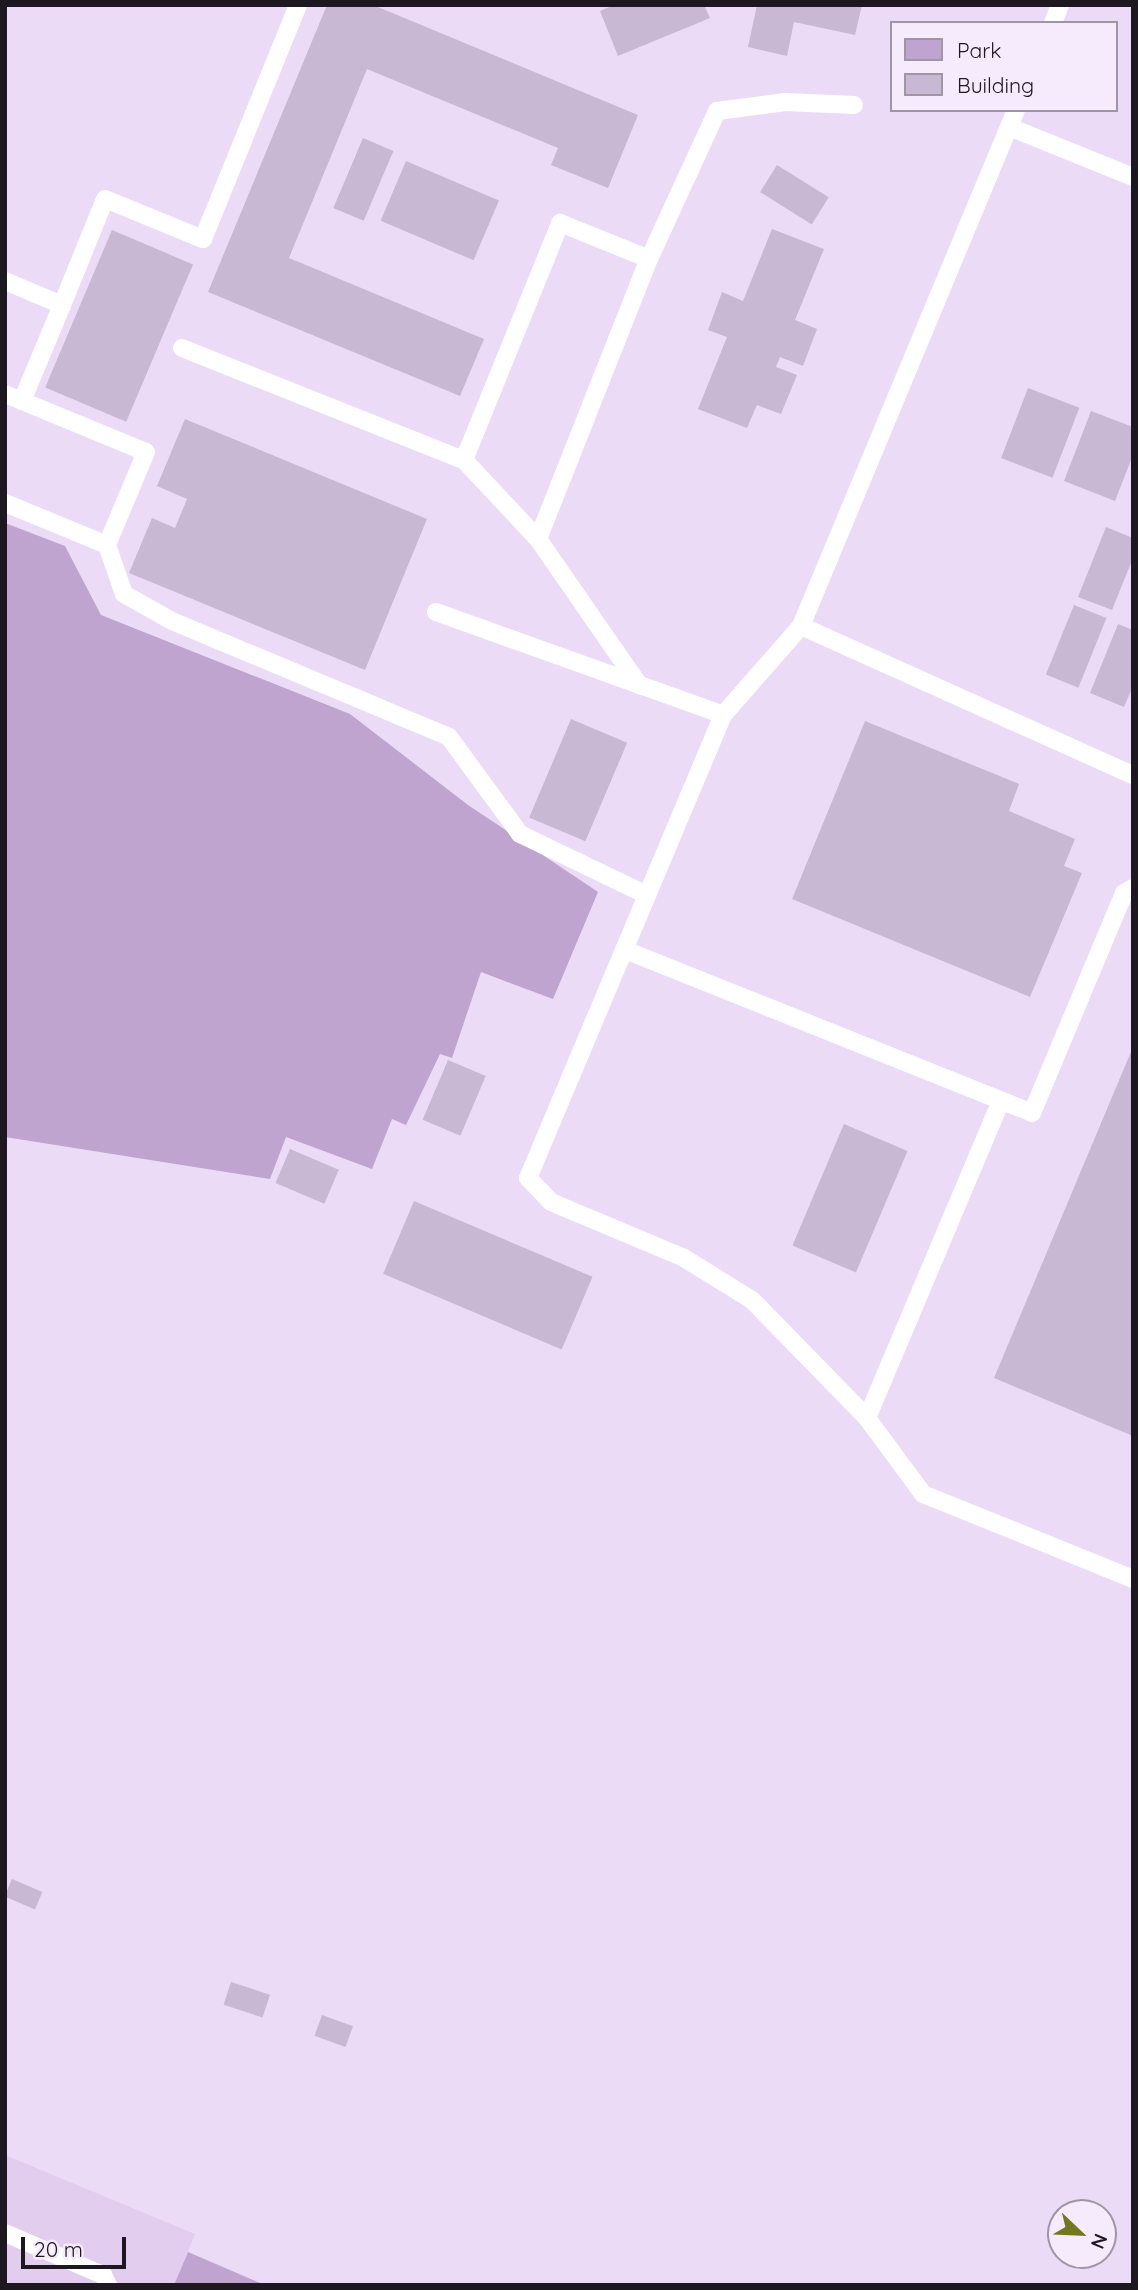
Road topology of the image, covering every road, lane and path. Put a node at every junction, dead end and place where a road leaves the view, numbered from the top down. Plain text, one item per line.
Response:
1 (298, 5) edge
2 (854, 104) dead end
3 (1013, 119) edge
4 (1133, 177) edge
5 (649, 259) junction
6 (5, 281) edge
7 (62, 305) junction
8 (182, 348) dead end
9 (14, 398) edge
10 (464, 460) junction
11 (5, 503) edge
12 (537, 539) junction
13 (107, 545) junction
14 (436, 612) dead end
15 (801, 626) junction
16 (639, 685) junction
17 (723, 715) junction
18 (1133, 775) edge
19 (1133, 888) edge
20 (648, 895) junction
21 (625, 950) junction
22 (1001, 1101) junction
23 (867, 1418) junction
24 (1133, 1579) edge
25 (5, 2233) edge
26 (108, 2285) edge

1 - 7 lane
2 - 5 lane
3 - 4 lane
3 - 15 lane
5 - 10 lane
5 - 12 lane
6 - 7 lane
7 - 9 lane
8 - 10 lane
9 - 13 lane
10 - 12 lane
11 - 13 lane
12 - 16 lane
13 - 20 lane
14 - 16 lane
15 - 17 lane
15 - 18 lane
16 - 17 lane
17 - 20 lane
19 - 22 lane
20 - 21 lane
21 - 22 lane
21 - 23 lane
22 - 23 lane
23 - 24 lane
25 - 26 lane

